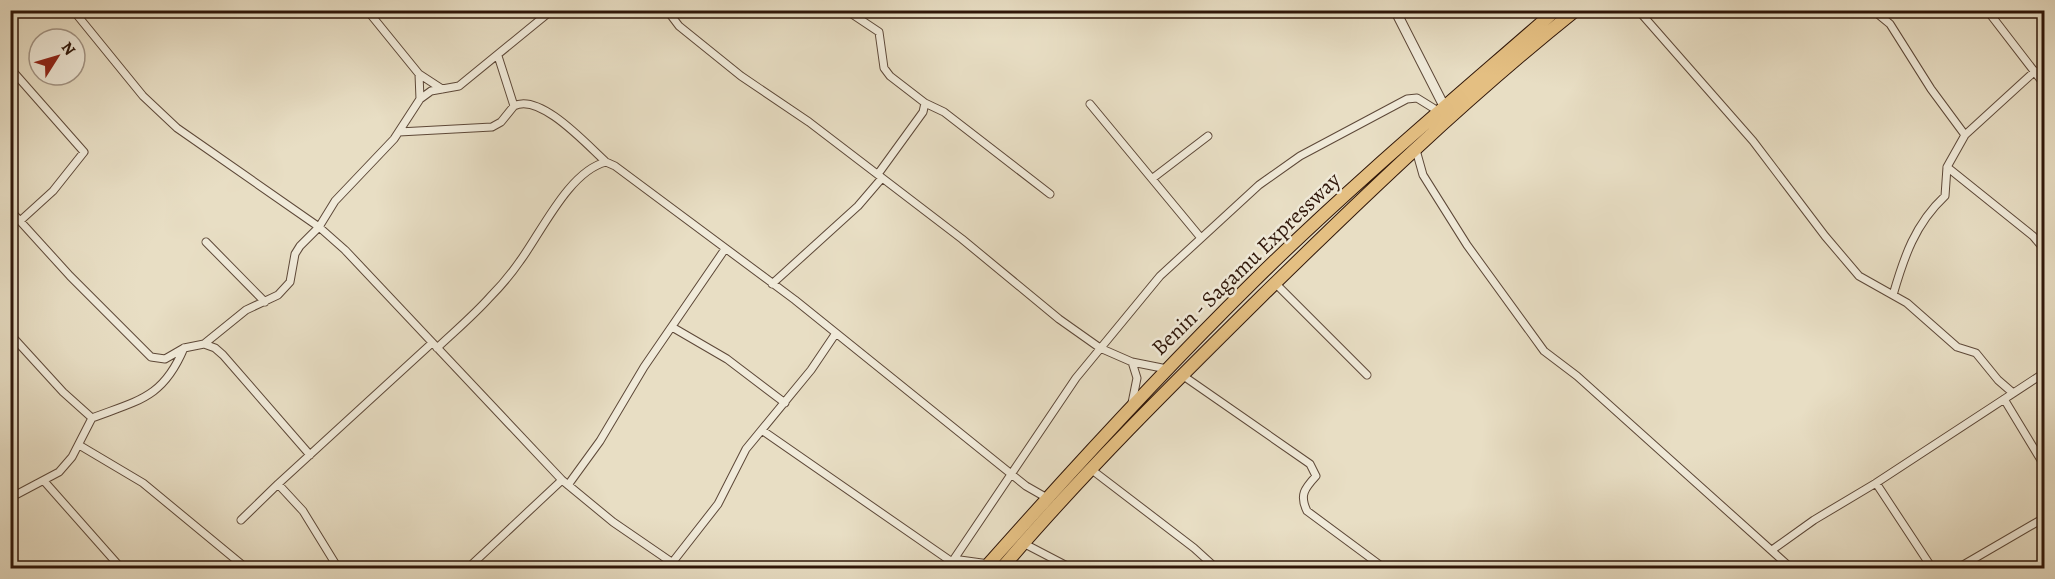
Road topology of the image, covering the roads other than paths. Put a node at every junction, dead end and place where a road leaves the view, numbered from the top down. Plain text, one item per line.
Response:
1 (73, 10) edge
2 (367, 10) edge
3 (552, 10) edge
4 (667, 10) edge
5 (846, 10) edge
6 (1395, 10) edge
7 (1556, 10) edge
8 (1576, 10) edge
9 (1638, 10) edge
10 (1873, 10) edge
11 (1987, 10) edge
12 (498, 56) junction
13 (10, 68) edge
14 (2035, 71) junction
15 (419, 74) junction
16 (2044, 84) edge
17 (442, 89) junction
18 (420, 99) junction
19 (925, 103) junction
20 (1090, 104) dead end
21 (514, 106) junction
22 (1440, 109) junction
23 (1451, 118) junction
24 (399, 132) junction
25 (1965, 135) junction
26 (1208, 136) dead end
27 (1416, 150) junction
28 (606, 162) junction
29 (1947, 167) junction
30 (880, 176) junction
31 (1153, 178) junction
32 (1050, 194) dead end
33 (10, 210) edge
34 (20, 221) junction
35 (319, 227) junction
36 (1201, 238) junction
37 (206, 242) dead end
38 (725, 249) junction
39 (2044, 249) edge
40 (1275, 283) junction
41 (772, 284) junction
42 (1893, 295) junction
43 (264, 302) junction
44 (672, 327) junction
45 (836, 333) junction
46 (10, 334) edge
47 (204, 344) junction
48 (435, 346) junction
49 (184, 348) junction
50 (1100, 348) junction
51 (1132, 362) junction
52 (1167, 369) junction
53 (2044, 373) edge
54 (1182, 375) junction
55 (1367, 375) dead end
56 (2013, 393) junction
57 (2004, 399) junction
58 (784, 403) junction
59 (1131, 408) junction
60 (92, 418) junction
61 (763, 431) junction
62 (79, 445) junction
63 (310, 455) junction
64 (2044, 465) edge
65 (1092, 470) junction
66 (1012, 473) junction
67 (44, 481) junction
68 (565, 482) junction
69 (1876, 483) junction
70 (278, 484) junction
71 (10, 498) edge
72 (1047, 498) junction
73 (2044, 518) edge
74 (241, 520) dead end
75 (1023, 543) junction
76 (1772, 550) junction
77 (952, 565) edge
78 (670, 566) edge
79 (987, 566) edge
80 (121, 568) edge
81 (246, 568) edge
82 (338, 568) edge
83 (468, 568) edge
84 (680, 568) edge
85 (1002, 568) edge
86 (1071, 568) edge
87 (1216, 568) edge
88 (1384, 568) edge
89 (1791, 568) edge
90 (1932, 568) edge
91 (1958, 568) edge

1 - 35 street
2 - 15 street
3 - 12 street
4 - 30 street
5 - 19 street
6 - 22 street
7 - 22 highway, Benin - Sagamu Expressway
8 - 23 highway
9 - 42 street
10 - 25 street
11 - 14 street
12 - 17 street
12 - 21 street
13 - 34 street
14 - 16 street
14 - 25 street
15 - 17 street
15 - 18 street
17 - 18 street
18 - 24 street
19 - 30 street
19 - 32 street
20 - 31 street
21 - 24 street
21 - 28 street
22 - 23 street
22 - 36 street
22 - 52 highway, Benin - Sagamu Expressway
23 - 27 highway
24 - 35 street
25 - 29 street
26 - 31 street
27 - 40 highway
27 - 76 street
28 - 38 street
28 - 48 street
29 - 39 street
29 - 42 street
30 - 41 street
30 - 50 street
31 - 36 street
33 - 34 street
34 - 49 street
35 - 43 street
35 - 48 street
36 - 50 street
37 - 43 street
38 - 41 street
38 - 44 street
40 - 54 highway
40 - 55 street
41 - 45 street
42 - 56 street
43 - 47 street
44 - 58 street
44 - 68 street
45 - 58 street
45 - 66 street
46 - 60 street
47 - 49 street
47 - 63 street
48 - 63 street
48 - 68 street
49 - 60 street
50 - 51 street
50 - 66 street
51 - 52 street
51 - 59 street
52 - 59 highway, Benin - Sagamu Expressway
53 - 56 street
54 - 65 highway
54 - 88 street
56 - 57 street
57 - 64 street
57 - 69 street
58 - 61 street
59 - 72 highway, Benin - Sagamu Expressway
60 - 62 street
61 - 77 street
61 - 78 street
62 - 67 street
62 - 81 street
63 - 70 street
65 - 75 highway
65 - 87 street
66 - 72 street
66 - 77 street
67 - 71 street
67 - 80 street
68 - 78 street
68 - 83 street
69 - 76 street
69 - 90 street
70 - 74 street
70 - 82 street
72 - 79 highway, Benin - Sagamu Expressway
73 - 91 street
75 - 85 highway
75 - 86 street
76 - 89 street
77 - 79 street
78 - 84 street

